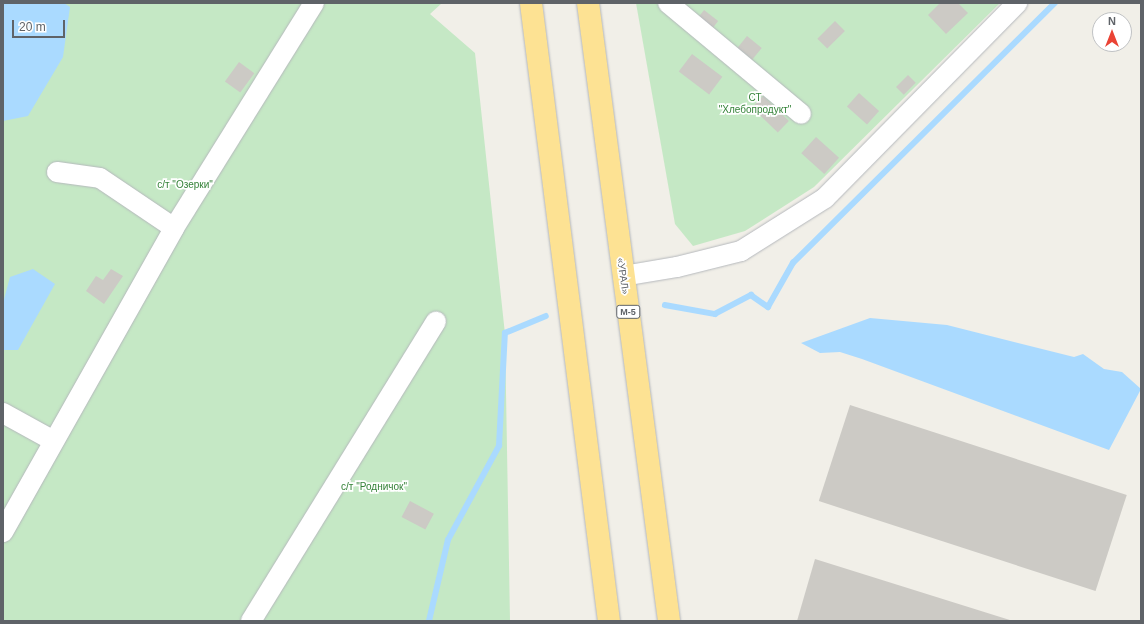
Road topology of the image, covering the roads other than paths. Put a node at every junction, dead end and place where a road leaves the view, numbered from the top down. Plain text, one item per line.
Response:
1 (314, 3) edge
2 (531, 3) edge
3 (588, 3) edge
4 (668, 3) edge
5 (1017, 3) edge
6 (801, 114) dead end
7 (56, 172) dead end
8 (174, 228) junction
9 (623, 276) junction
10 (436, 321) dead end
11 (3, 413) edge
12 (54, 441) junction
13 (3, 532) edge
14 (251, 621) edge
15 (610, 621) edge
16 (669, 621) edge

1 - 8 lane
2 - 15 highway
3 - 9 highway, «УРАЛ» / М-5
4 - 6 lane
5 - 9 lane
7 - 8 lane
8 - 12 lane
9 - 16 highway, «УРАЛ» / М-5
10 - 14 lane
11 - 12 lane
12 - 13 lane

